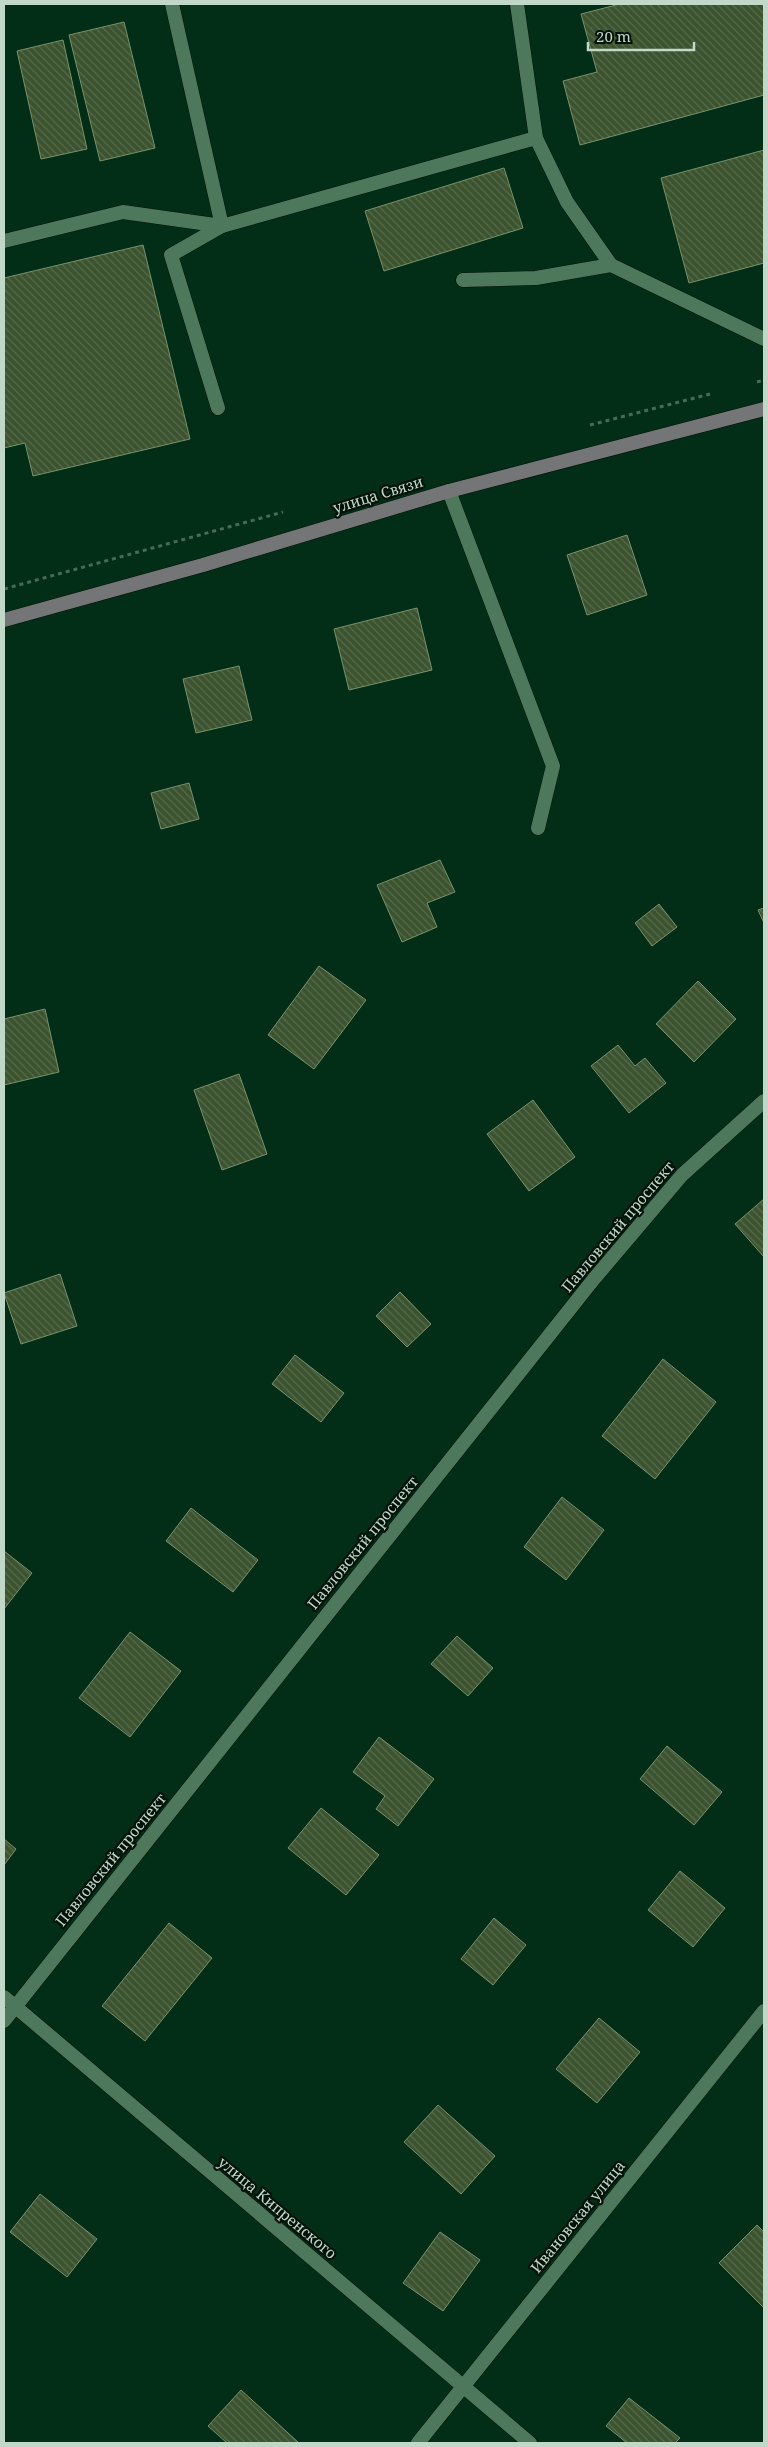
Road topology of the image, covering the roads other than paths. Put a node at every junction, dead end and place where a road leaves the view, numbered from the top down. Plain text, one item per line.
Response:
1 (172, 4) edge
2 (517, 4) edge
3 (536, 138) junction
4 (222, 226) junction
5 (4, 241) edge
6 (611, 265) junction
7 (463, 280) dead end
8 (764, 338) edge
9 (218, 408) dead end
10 (764, 409) edge
11 (449, 490) junction
12 (4, 620) edge
13 (538, 828) dead end
14 (764, 1100) edge
15 (4, 1997) edge
16 (15, 2006) junction
17 (764, 2010) edge
18 (4, 2021) edge
19 (463, 2387) junction
20 (418, 2443) edge
21 (530, 2443) edge

1 - 4 street
2 - 3 street
3 - 4 street
3 - 6 street
4 - 5 street
4 - 9 street
6 - 7 street
6 - 8 street
10 - 11 main road, улица Связи
11 - 12 main road, улица Связи
11 - 13 street
14 - 16 street, Павловский проспект
15 - 16 street, улица Кипренского
16 - 18 street, Павловский проспект
16 - 19 street, улица Кипренского
17 - 19 street, Ивановская улица
19 - 20 street, Ивановская улица
19 - 21 street, улица Кипренского

